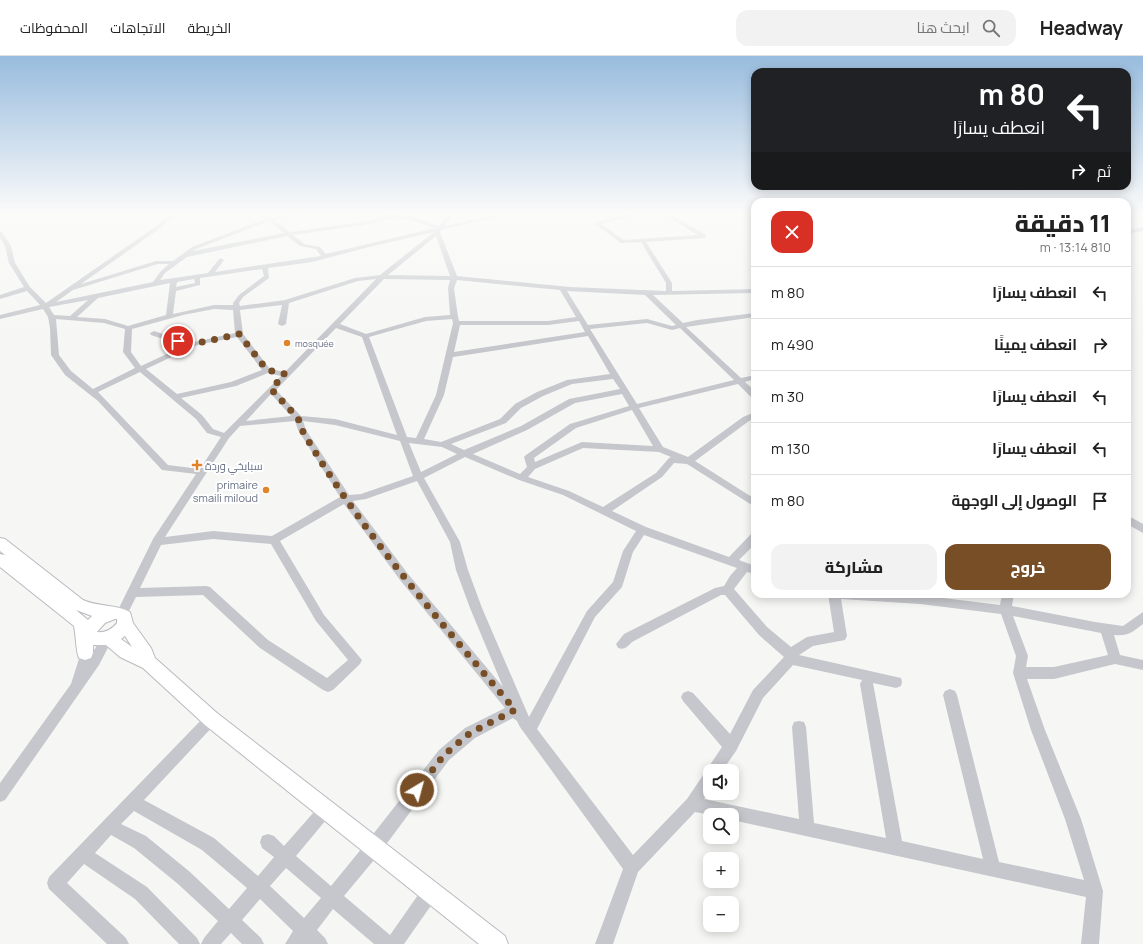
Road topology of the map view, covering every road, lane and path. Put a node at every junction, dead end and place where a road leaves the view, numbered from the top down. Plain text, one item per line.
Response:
1 (9, 253) edge
2 (120, 253) edge
3 (192, 253) edge
4 (323, 253) edge
5 (341, 253) edge
6 (410, 253) edge
7 (446, 253) edge
8 (650, 253) edge
9 (186, 255) joint
10 (326, 257) junction
11 (221, 260) dead end
12 (176, 262) junction
13 (264, 267) junction
14 (211, 274) junction
15 (197, 276) junction
16 (382, 276) junction
17 (454, 278) junction
18 (174, 280) junction
19 (155, 283) junction
20 (28, 288) junction
21 (562, 288) junction
22 (174, 289) junction
23 (65, 291) junction
24 (751, 291) edge
25 (646, 292) junction
26 (669, 292) junction
27 (0, 297) edge
28 (95, 297) junction
29 (286, 302) junction
30 (45, 306) junction
31 (236, 308) junction
32 (751, 316) edge
33 (0, 317) edge
34 (52, 317) junction
35 (169, 317) junction
36 (72, 318) junction
37 (580, 319) junction
38 (455, 320) junction
39 (282, 324) dead end
40 (335, 324) junction
41 (682, 326) junction
42 (128, 328) junction
43 (588, 330) junction
44 (154, 333) dead end
45 (239, 334) junction
46 (365, 336) junction
47 (189, 345) junction
48 (450, 355) junction
49 (141, 368) junction
50 (267, 370) junction
51 (285, 374) junction
52 (615, 376) junction
53 (751, 379) edge
54 (741, 381) junction
55 (271, 389) junction
56 (624, 391) junction
57 (92, 392) junction
58 (751, 392) edge
59 (176, 397) junction
60 (634, 407) junction
61 (751, 417) edge
62 (298, 418) junction
63 (238, 424) junction
64 (226, 436) junction
65 (405, 440) junction
66 (419, 441) junction
67 (449, 447) junction
68 (660, 449) junction
69 (466, 453) junction
70 (689, 461) junction
71 (532, 467) junction
72 (202, 472) junction
73 (419, 477) junction
74 (522, 478) junction
75 (345, 499) junction
76 (751, 501) edge
77 (604, 511) junction
78 (1131, 522) edge
79 (1143, 529) edge
80 (642, 530) junction
81 (274, 540) junction
82 (751, 541) edge
83 (157, 542) junction
84 (0, 543) edge
85 (0, 559) edge
86 (731, 562) junction
87 (750, 568) edge
88 (728, 590) junction
89 (132, 593) junction
90 (836, 598) edge
91 (966, 598) edge
92 (1005, 599) edge
93 (1143, 616) edge
94 (120, 617) junction
95 (1106, 629) junction
96 (95, 633) junction
97 (622, 644) dead end
98 (85, 654) joint
99 (791, 657) junction
100 (1115, 659) junction
101 (149, 663) junction
102 (1143, 665) edge
103 (1019, 673) junction
104 (896, 682) dead end
105 (867, 684) dead end
106 (75, 689) junction
107 (950, 695) dead end
108 (688, 697) dead end
109 (515, 710) junction
110 (211, 719) junction
111 (528, 726) junction
112 (799, 727) dead end
113 (731, 746) junction
114 (719, 764) edge
115 (703, 788) edge
116 (0, 795) edge
117 (132, 801) junction
118 (692, 804) junction
119 (326, 809) junction
120 (109, 826) junction
121 (807, 828) junction
122 (268, 842) dead end
123 (373, 848) junction
124 (895, 848) junction
125 (83, 854) junction
126 (286, 856) junction
127 (632, 867) junction
128 (993, 869) junction
129 (259, 887) junction
130 (431, 891) junction
131 (1095, 891) junction
132 (333, 896) junction
133 (230, 920) junction
134 (304, 931) junction
135 (120, 944) edge
136 (191, 944) edge
137 (210, 944) edge
138 (255, 944) edge
139 (294, 944) edge
140 (319, 944) edge
141 (387, 944) edge
142 (394, 944) edge
143 (497, 944) edge
144 (604, 944) edge
145 (1090, 944) edge

1 - 20 street
2 - 23 street
3 - 9 street
4 - 10 street
5 - 10 street
6 - 16 street
7 - 17 street
8 - 26 street
9 - 12 street
10 - 13 street
11 - 14 street
12 - 19 street
12 - 23 street
13 - 14 street
13 - 31 street
14 - 15 street
15 - 18 street
15 - 22 street
16 - 17 street
16 - 29 street
16 - 40 street
17 - 21 street
17 - 38 street
18 - 19 street
18 - 22 street
19 - 28 street
20 - 27 street
20 - 30 street
21 - 25 street
21 - 37 street
22 - 35 street
23 - 30 street
24 - 26 street
25 - 26 street
25 - 41 street
28 - 30 street
28 - 36 street
29 - 31 street
29 - 39 street
30 - 33 street
30 - 34 street
31 - 35 street
31 - 45 street
32 - 41 street
34 - 36 street
34 - 57 street
35 - 42 street
36 - 42 street
37 - 38 street
37 - 43 street
38 - 46 street
38 - 48 street
40 - 46 street
40 - 51 street
41 - 43 street
41 - 54 street
42 - 49 street
43 - 48 street
43 - 52 street
44 - 47 street
45 - 47 street
45 - 50 street
46 - 65 street
47 - 49 street
48 - 66 street
49 - 57 street
49 - 59 street
50 - 51 street
50 - 59 street
51 - 55 street
52 - 56 street
52 - 67 street
53 - 54 street
54 - 58 street
54 - 60 street
55 - 62 street
55 - 63 street
56 - 60 street
56 - 69 street
57 - 72 street
59 - 64 street
60 - 68 street
60 - 71 street
61 - 70 street
62 - 63 street
62 - 65 street
62 - 75 street
63 - 64 street
64 - 72 street
65 - 66 street
65 - 73 street
66 - 67 street
67 - 69 street
68 - 70 street
68 - 71 street
69 - 73 street
69 - 74 street
70 - 76 street
70 - 77 street
71 - 74 street
72 - 83 street
73 - 75 street
73 - 111 street
74 - 77 street
75 - 81 street
75 - 109 street
77 - 80 street
78 - 79 street
80 - 86 street
80 - 111 street
81 - 83 street
81 - 89 street
82 - 86 street
83 - 89 street
84 - 94 main road
85 - 96 main road
86 - 87 street
87 - 88 street
88 - 97 street
88 - 99 street
89 - 94 street
90 - 99 street
91 - 92 street
92 - 95 street
92 - 103 street
93 - 95 street
94 - 96 main road
94 - 96 main road
94 - 101 main road
95 - 100 street
96 - 98 main road
96 - 101 main road
96 - 106 street
98 - 106 street
99 - 104 street
99 - 113 street
100 - 102 street
100 - 103 street
101 - 110 main road
103 - 131 street
105 - 124 street
106 - 116 street
107 - 128 street
108 - 113 street
109 - 111 street
109 - 123 street
110 - 117 street
110 - 119 main road
111 - 127 street
112 - 121 street
113 - 114 street
115 - 118 street
117 - 120 street
117 - 129 street
118 - 121 street
118 - 127 street
119 - 123 main road
119 - 126 street
120 - 125 street
120 - 133 street
121 - 124 street
122 - 126 street
123 - 130 main road
123 - 132 street
124 - 128 street
125 - 135 street
125 - 136 street
126 - 129 street
126 - 132 street
127 - 144 street
128 - 131 street
129 - 133 street
129 - 134 street
130 - 142 street
130 - 143 main road
131 - 145 street
132 - 134 street
132 - 141 street
133 - 137 street
133 - 138 street
134 - 139 street
134 - 140 street

